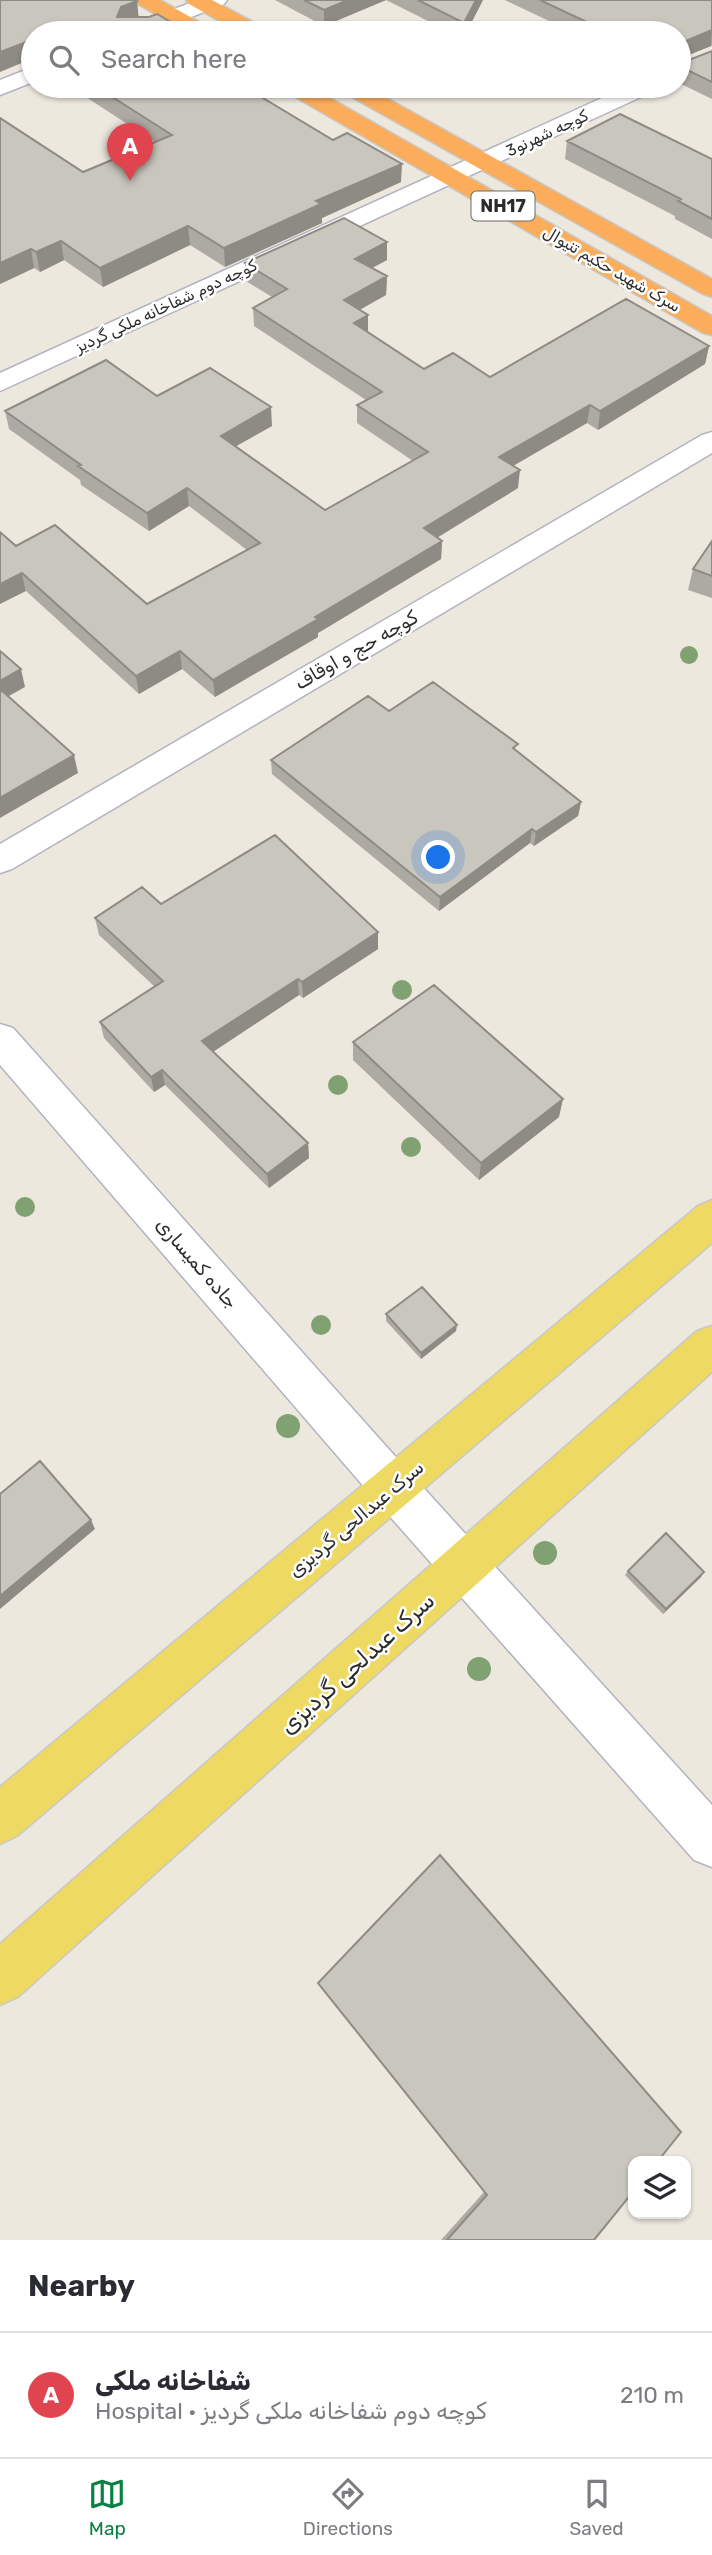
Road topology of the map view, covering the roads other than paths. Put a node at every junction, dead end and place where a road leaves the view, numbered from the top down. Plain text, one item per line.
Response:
1 (145, 0) edge
2 (206, 2) edge
3 (173, 16) junction
4 (161, 21) edge
5 (182, 21) edge
6 (237, 21) edge
7 (21, 79) edge
8 (0, 88) edge
9 (314, 98) edge
10 (370, 98) edge
11 (621, 98) edge
12 (485, 162) junction
13 (452, 177) junction
14 (712, 289) edge
15 (712, 327) edge
16 (0, 383) edge
17 (712, 441) edge
18 (0, 860) edge
19 (0, 1039) edge
20 (712, 1218) edge
21 (712, 1345) edge
22 (394, 1488) junction
23 (466, 1566) junction
24 (0, 1819) edge
25 (712, 1842) edge
26 (0, 1979) edge

1 - 3 highway
2 - 3 street
2 - 6 highway
3 - 4 street
3 - 5 highway
7 - 8 street
9 - 13 highway, سرک شهید حکیم تنیوال / NH17
10 - 12 highway, سرک شهید حکیم تنیوال / NH17
11 - 12 street, کوچه شهرنو3
12 - 13 street, کوچه دوم شفاخانه ملکی گردیز
12 - 14 highway, سرک شهید حکیم تنیوال / NH17
13 - 15 highway, سرک شهید حکیم تنیوال / NH17
13 - 16 street, کوچه دوم شفاخانه ملکی گردیز
17 - 18 street, کوچه حج و اوقاف
19 - 22 street, جاده کمیساری
20 - 22 main road, سرک عبدالحی گردیزی
21 - 23 main road, سرک عبدلحی گردیزی
22 - 23 street, جاده کمیساری
22 - 24 main road, سرک عبدالحی گردیزی
23 - 25 street, جاده کمیساری
23 - 26 main road, سرک عبدلحی گردیزی

